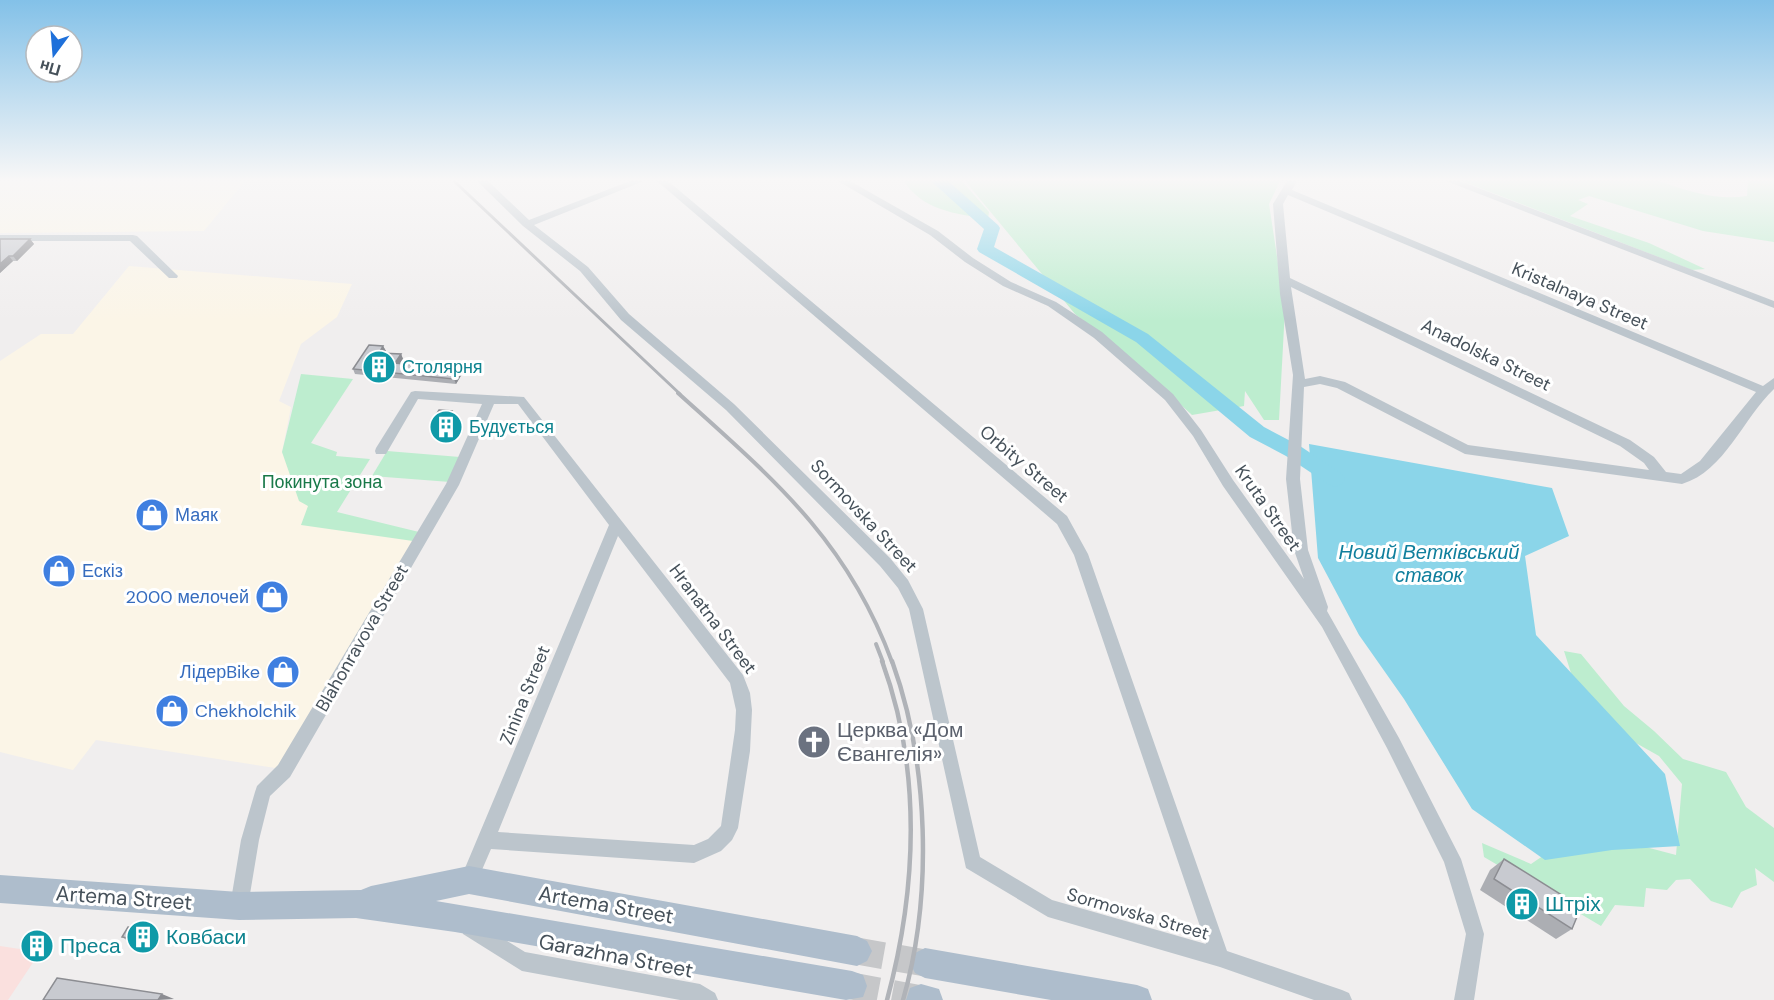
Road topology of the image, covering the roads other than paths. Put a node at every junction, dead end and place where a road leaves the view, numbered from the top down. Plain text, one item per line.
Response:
1 (532, 228) edge
2 (717, 228) edge
3 (925, 228) edge
4 (1280, 228) edge
5 (1386, 228) edge
6 (1573, 228) edge
7 (0, 238) edge
8 (172, 276) dead end
9 (1285, 280) junction
10 (1774, 305) edge
11 (1774, 382) edge
12 (1299, 384) junction
13 (1762, 390) junction
14 (490, 400) junction
15 (381, 452) dead end
16 (1662, 476) junction
17 (616, 525) junction
18 (1327, 623) junction
19 (487, 840) junction
20 (469, 880) junction
21 (501, 885) junction
22 (0, 889) edge
23 (356, 904) junction
24 (239, 906) junction
25 (455, 918) junction
26 (857, 951) tunnel mouth
27 (1220, 958) junction
28 (925, 963) tunnel mouth
29 (852, 986) tunnel mouth
30 (708, 1000) edge
31 (1137, 1000) edge
32 (1342, 1000) edge
33 (1464, 1000) edge

1 - 27 street, Sormovska Street
2 - 27 street, Orbity Street
3 - 18 street, Kruta Street
4 - 9 street
5 - 13 street, Kristalnaya Street
6 - 10 street
7 - 8 street
9 - 12 street
9 - 16 street, Anadolska Street
11 - 13 street
12 - 16 street
12 - 18 street
13 - 16 street
14 - 15 street
14 - 17 street, Hranatna Street
14 - 24 street, Blahonravova Street
17 - 19 street, Zinina Street
17 - 19 street, Hranatna Street
18 - 33 street, Kruta Street
19 - 20 street, Zinina Street
20 - 21 main road, Artema Street
20 - 23 main road, Artema Street
21 - 25 main road
21 - 26 main road, Artema Street
22 - 24 main road, Artema Street
23 - 24 main road, Artema Street
23 - 25 main road, Artema Street
25 - 29 main road, Artema Street
25 - 30 street, Garazhna Street
27 - 32 street, Sormovska Street
28 - 31 main road

